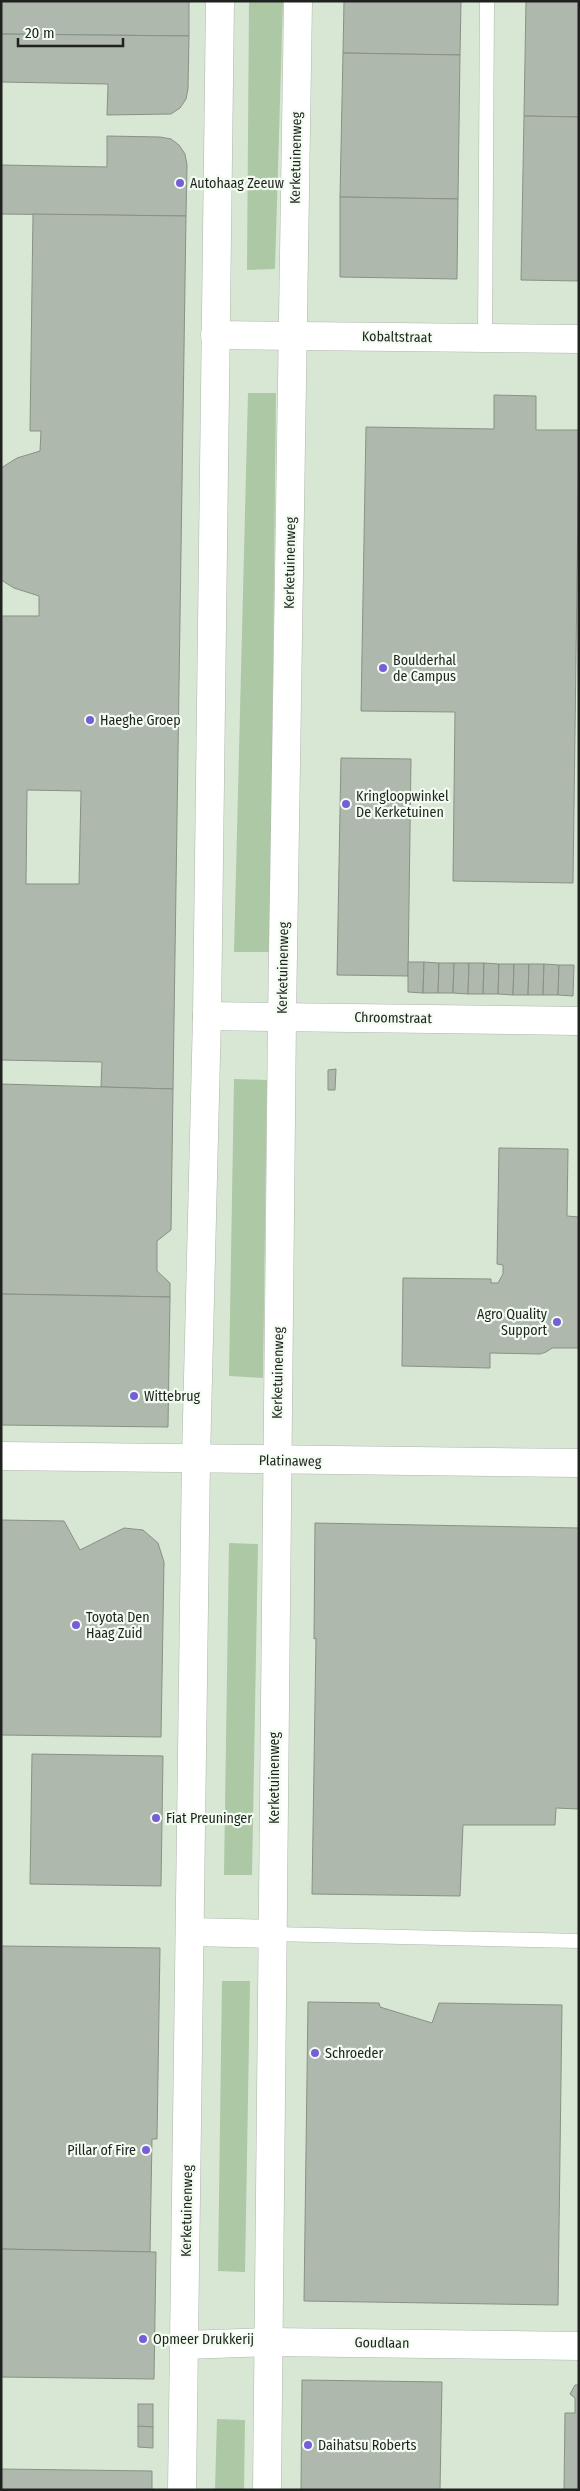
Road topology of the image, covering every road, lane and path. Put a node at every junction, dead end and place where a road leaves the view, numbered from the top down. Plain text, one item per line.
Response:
1 (220, 1) edge
2 (298, 1) edge
3 (486, 1) edge
4 (216, 335) junction
5 (294, 336) junction
6 (485, 338) junction
7 (579, 339) edge
8 (207, 1016) junction
9 (282, 1017) junction
10 (579, 1020) edge
11 (1, 1456) edge
12 (196, 1459) junction
13 (277, 1461) junction
14 (579, 1463) edge
15 (190, 1932) junction
16 (273, 1934) junction
17 (579, 1941) edge
18 (269, 2342) junction
19 (185, 2345) junction
20 (579, 2346) edge
21 (182, 2490) edge
22 (267, 2490) edge

1 - 4 street, Kerketuinenweg
2 - 5 street, Kerketuinenweg
3 - 6 lane
4 - 5 street, Kobaltstraat
4 - 8 street, Kerketuinenweg
5 - 6 street, Kobaltstraat
5 - 9 street, Kerketuinenweg
6 - 7 street, Kobaltstraat
8 - 9 street, Chroomstraat
8 - 12 street, Kerketuinenweg
9 - 10 street, Chroomstraat
9 - 13 street, Kerketuinenweg
11 - 12 street, Platinaweg
12 - 13 street, Platinaweg
12 - 15 street, Kerketuinenweg
13 - 14 street, Platinaweg
13 - 16 street, Kerketuinenweg
15 - 16 street
15 - 19 street, Kerketuinenweg
16 - 17 lane
16 - 18 street, Kerketuinenweg
18 - 19 street, Goudlaan
18 - 20 street, Goudlaan
18 - 22 street, Kerketuinenweg
19 - 21 street, Kerketuinenweg

